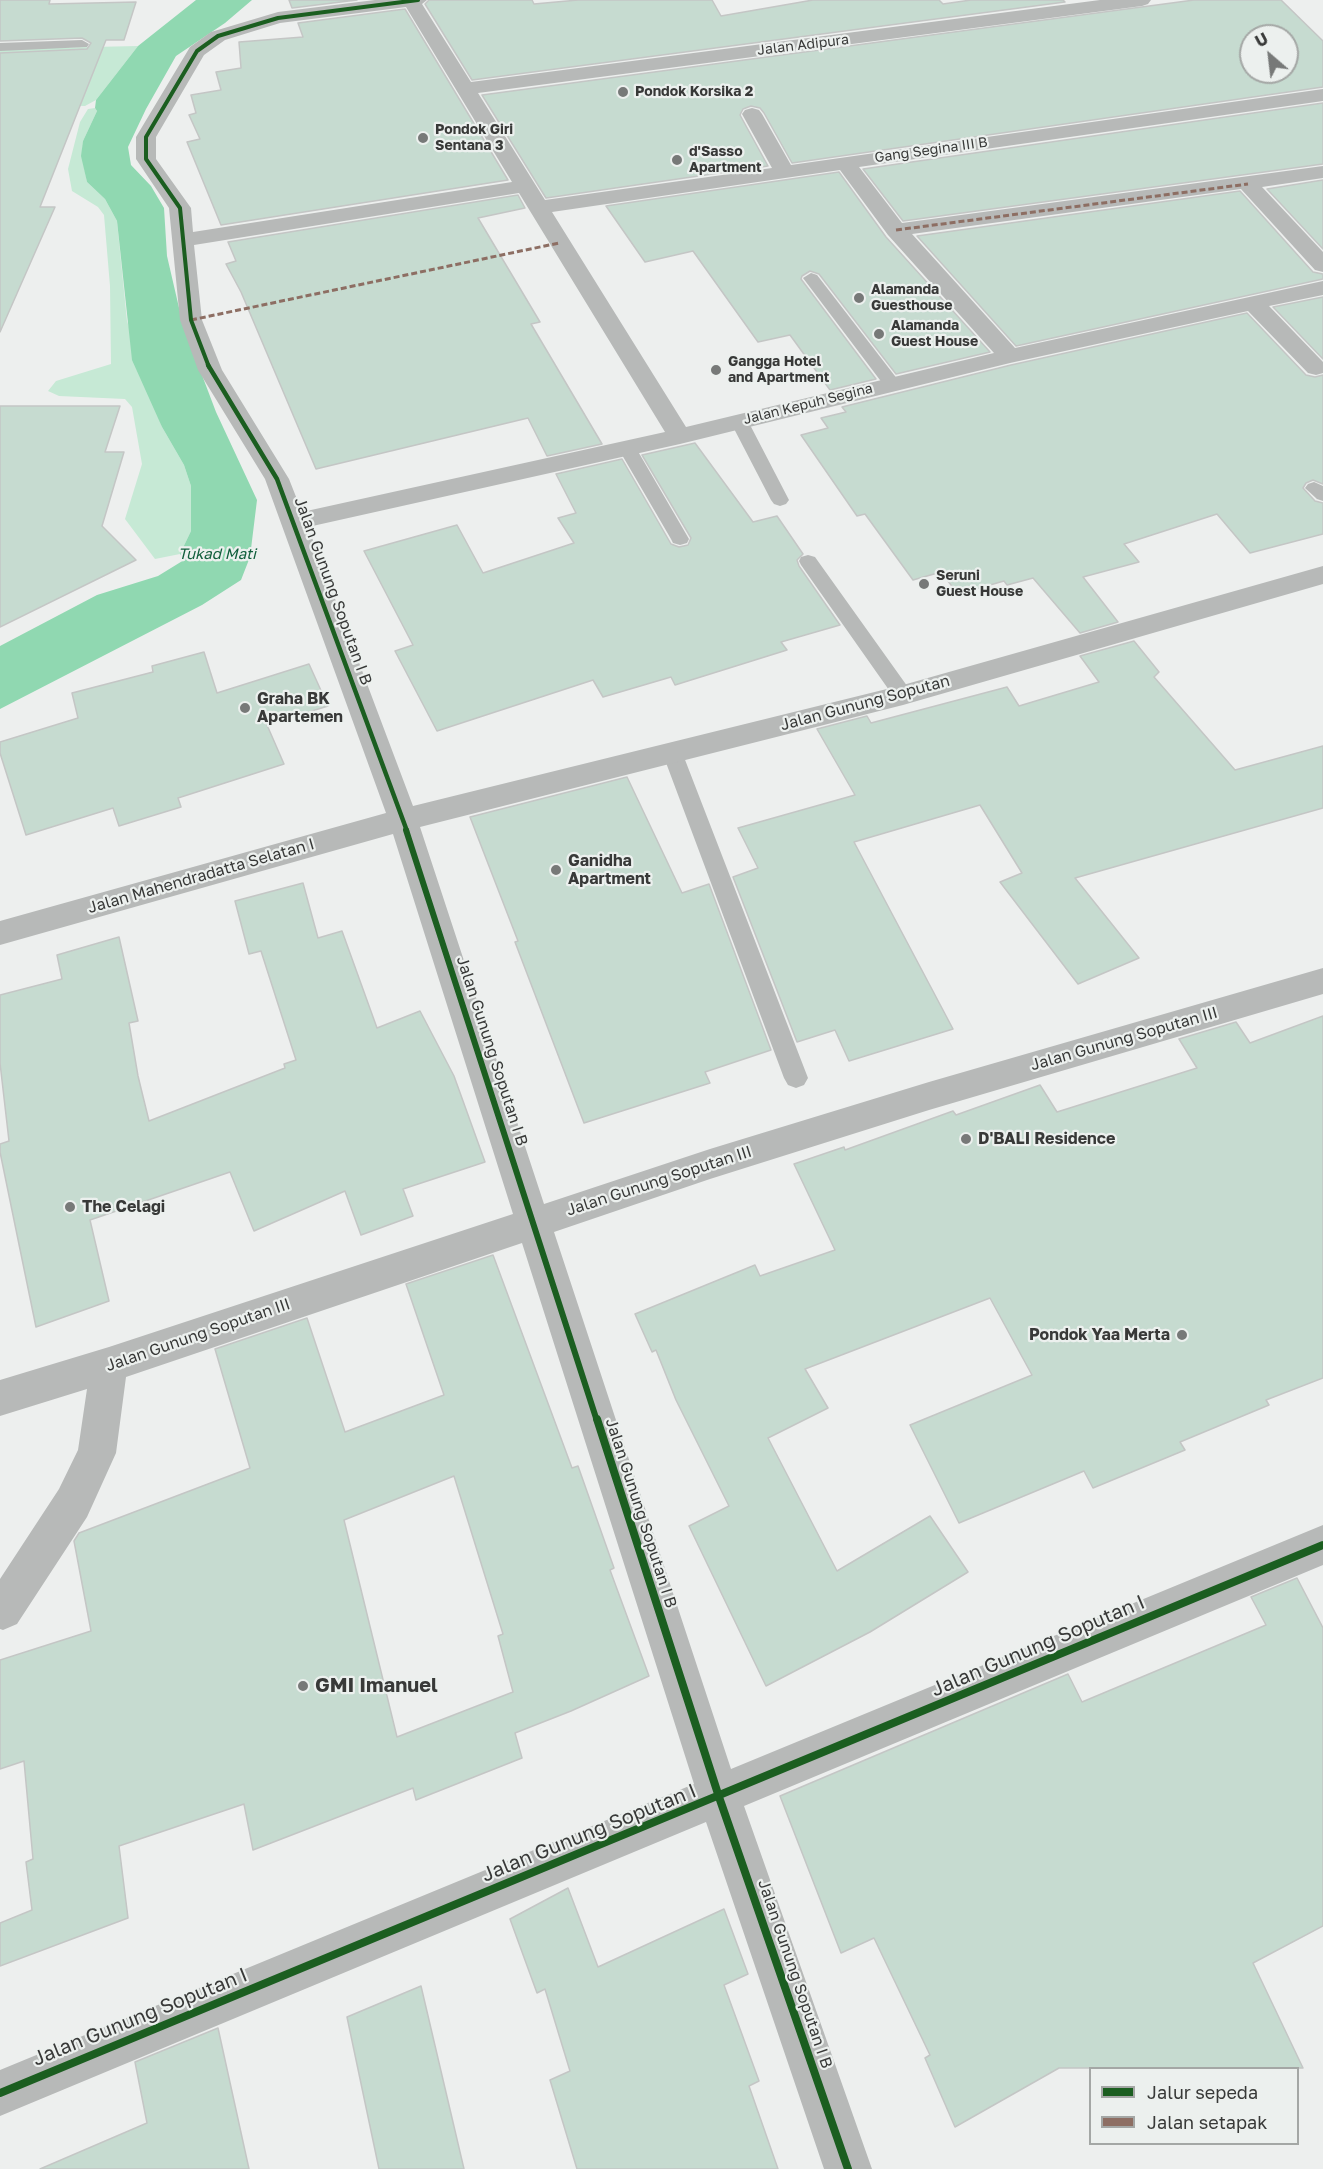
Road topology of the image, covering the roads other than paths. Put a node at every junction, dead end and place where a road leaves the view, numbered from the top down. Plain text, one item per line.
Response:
1 (415, 0) edge
2 (1142, 0) edge
3 (82, 44) dead end
4 (0, 47) edge
5 (464, 89) junction
6 (1323, 95) edge
7 (752, 114) dead end
8 (844, 162) junction
9 (784, 171) junction
10 (1323, 172) edge
11 (1248, 184) junction
12 (525, 186) junction
13 (539, 207) junction
14 (896, 230) junction
15 (184, 240) junction
16 (1323, 265) edge
17 (812, 278) dead end
18 (1323, 288) edge
19 (1255, 305) junction
20 (1010, 356) junction
21 (1316, 368) dead end
22 (892, 384) junction
23 (739, 422) junction
24 (680, 436) junction
25 (627, 448) junction
26 (780, 500) dead end
27 (294, 522) junction
28 (680, 539) dead end
29 (808, 561) dead end
30 (1323, 575) edge
31 (903, 695) junction
32 (672, 752) junction
33 (403, 820) junction
34 (0, 933) edge
35 (1323, 981) edge
36 (796, 1078) dead end
37 (533, 1222) junction
38 (109, 1365) junction
39 (0, 1398) edge
40 (1323, 1545) edge
41 (3, 1610) dead end
42 (719, 1797) junction
43 (0, 2093) edge
44 (848, 2169) edge

1 - 5 street
1 - 15 street, Jalan Gunung Soputan I B
2 - 5 street, Jalan Adipura
3 - 4 lane
5 - 12 street
6 - 8 street, Gang Segina III B
7 - 9 street
8 - 9 street, Gang Segina III B
8 - 14 street
9 - 13 street, Gang Segina III B
10 - 11 street
11 - 14 street
11 - 16 street
12 - 13 street
12 - 15 street
13 - 24 street
14 - 20 street
15 - 27 street, Jalan Gunung Soputan I B
17 - 22 lane
18 - 19 street, Jalan Kepuh Segina
19 - 20 street, Jalan Kepuh Segina
19 - 21 street
20 - 22 street, Jalan Kepuh Segina
22 - 23 street, Jalan Kepuh Segina
23 - 24 street, Jalan Kepuh Segina
23 - 26 lane
24 - 25 street, Jalan Kepuh Segina
25 - 27 street, Jalan Kepuh Segina
25 - 28 lane
27 - 33 street, Jalan Gunung Soputan I B
29 - 31 lane
30 - 31 street, Jalan Gunung Soputan
31 - 32 street, Jalan Gunung Soputan
32 - 33 street, Jalan Gunung Soputan
32 - 36 lane
33 - 34 street, Jalan Mahendradatta Selatan I
33 - 37 street, Jalan Gunung Soputan I B
35 - 37 street, Jalan Gunung Soputan III
37 - 38 street, Jalan Gunung Soputan III
37 - 42 street, Jalan Gunung Soputan I B
38 - 39 street, Jalan Gunung Soputan III
38 - 41 street
40 - 42 street, Jalan Gunung Soputan I
42 - 43 street, Jalan Gunung Soputan I
42 - 44 street, Jalan Gunung Soputan I B

